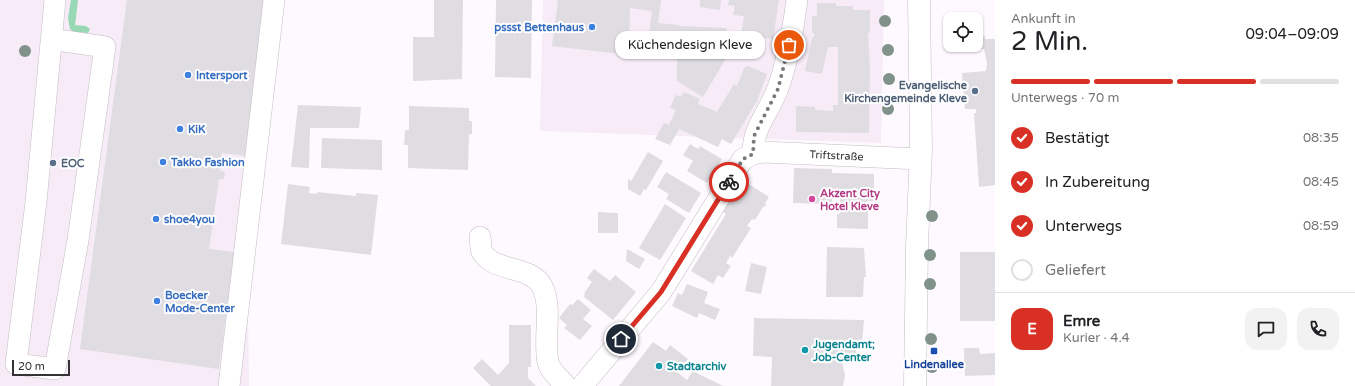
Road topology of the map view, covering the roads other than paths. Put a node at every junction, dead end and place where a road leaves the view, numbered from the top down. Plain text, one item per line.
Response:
1 (55, 0) edge
2 (274, 0) edge
3 (797, 0) edge
4 (919, 0) edge
5 (51, 39) junction
6 (753, 154) junction
7 (920, 159) junction
8 (480, 237) dead end
9 (230, 386) edge
10 (566, 386) edge
11 (582, 386) edge
12 (915, 386) edge

1 - 5 street
2 - 9 street
3 - 6 street
4 - 7 main road
5 - 5 street
6 - 7 street, Triftstraße
6 - 11 street
7 - 12 main road
8 - 10 street

